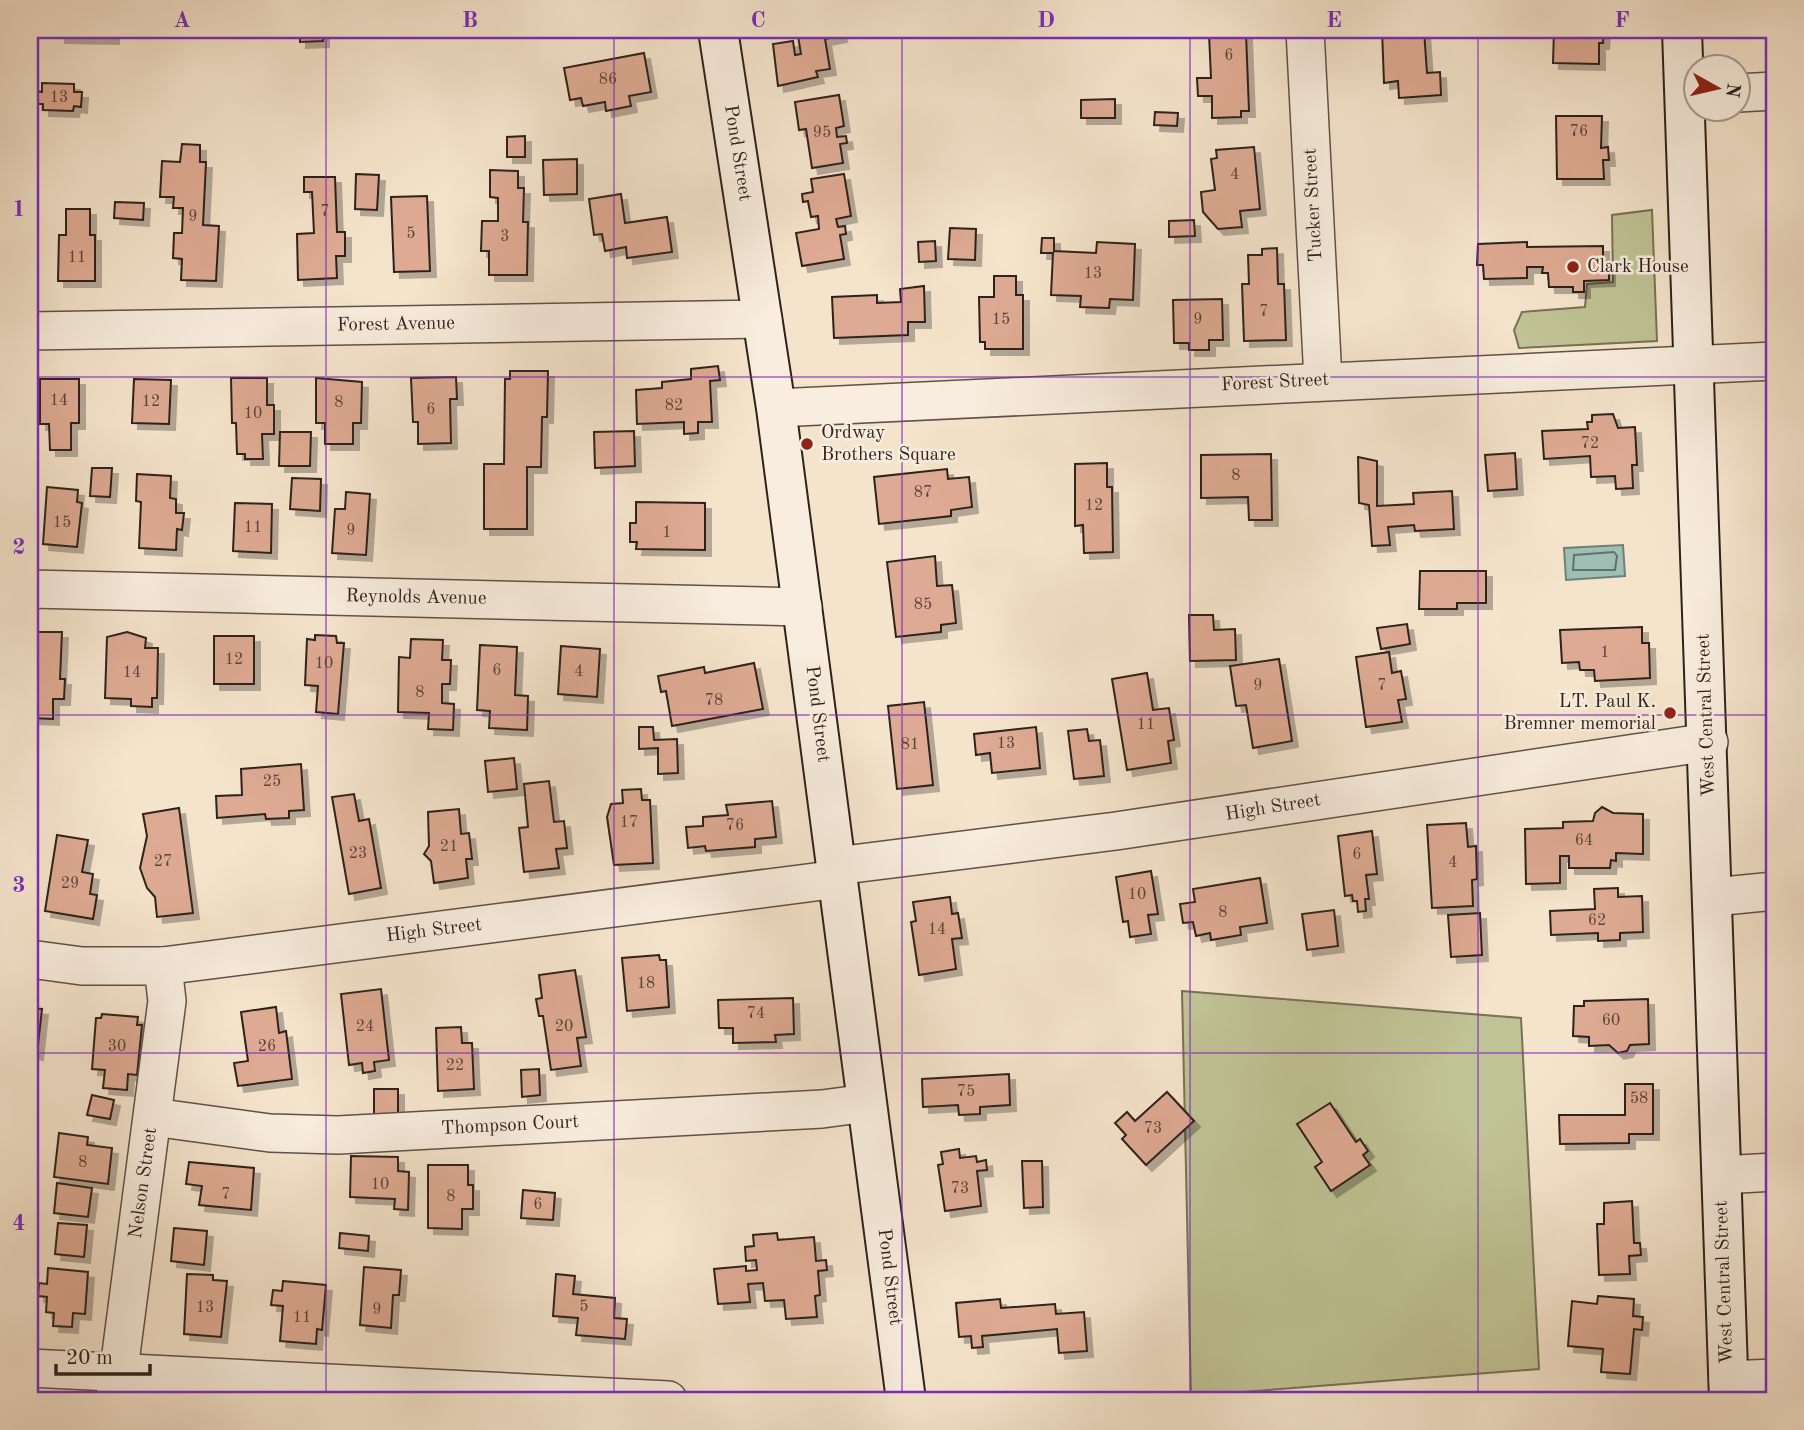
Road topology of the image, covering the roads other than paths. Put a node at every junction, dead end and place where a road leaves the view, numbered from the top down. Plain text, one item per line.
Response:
1 (718, 30) edge
2 (1305, 30) edge
3 (1682, 30) edge
4 (1685, 52) edge
5 (1774, 91) edge
6 (1752, 92) edge
7 (1691, 122) edge
8 (762, 319) junction
9 (30, 331) edge
10 (1774, 361) edge
11 (1695, 364) junction
12 (1323, 380) junction
13 (776, 408) junction
14 (30, 589) edge
15 (803, 607) junction
16 (1709, 742) junction
17 (837, 872) junction
18 (1774, 891) edge
19 (1714, 897) junction
20 (30, 959) edge
21 (163, 966) junction
22 (867, 1103) junction
23 (153, 1117) junction
24 (1774, 1171) edge
25 (1722, 1175) junction
26 (30, 1368) edge
27 (1774, 1378) edge
28 (117, 1386) edge
29 (1728, 1390) edge
30 (668, 1400) edge
31 (905, 1400) edge

1 - 8 street, Pond Street
2 - 12 street, Tucker Street
3 - 4 street, West Central Street
5 - 6 street
7 - 11 street, West Central Street
8 - 9 street, Forest Avenue
8 - 13 street, Pond Street
10 - 11 street, Forest Street
11 - 12 street, Forest Street
11 - 16 street, West Central Street
12 - 13 street, Forest Street
13 - 15 street, Pond Street
14 - 15 street, Reynolds Avenue
15 - 17 street, Pond Street
16 - 17 street, High Street
16 - 19 street, West Central Street
17 - 21 street, High Street
17 - 22 street, Pond Street
18 - 19 street
19 - 25 street, West Central Street
20 - 21 street, High Street
21 - 23 street, Nelson Street
22 - 23 street, Thompson Court
22 - 31 street, Pond Street
23 - 28 street, Nelson Street
24 - 25 street
25 - 29 street, West Central Street
26 - 28 street
27 - 29 street
28 - 30 street

